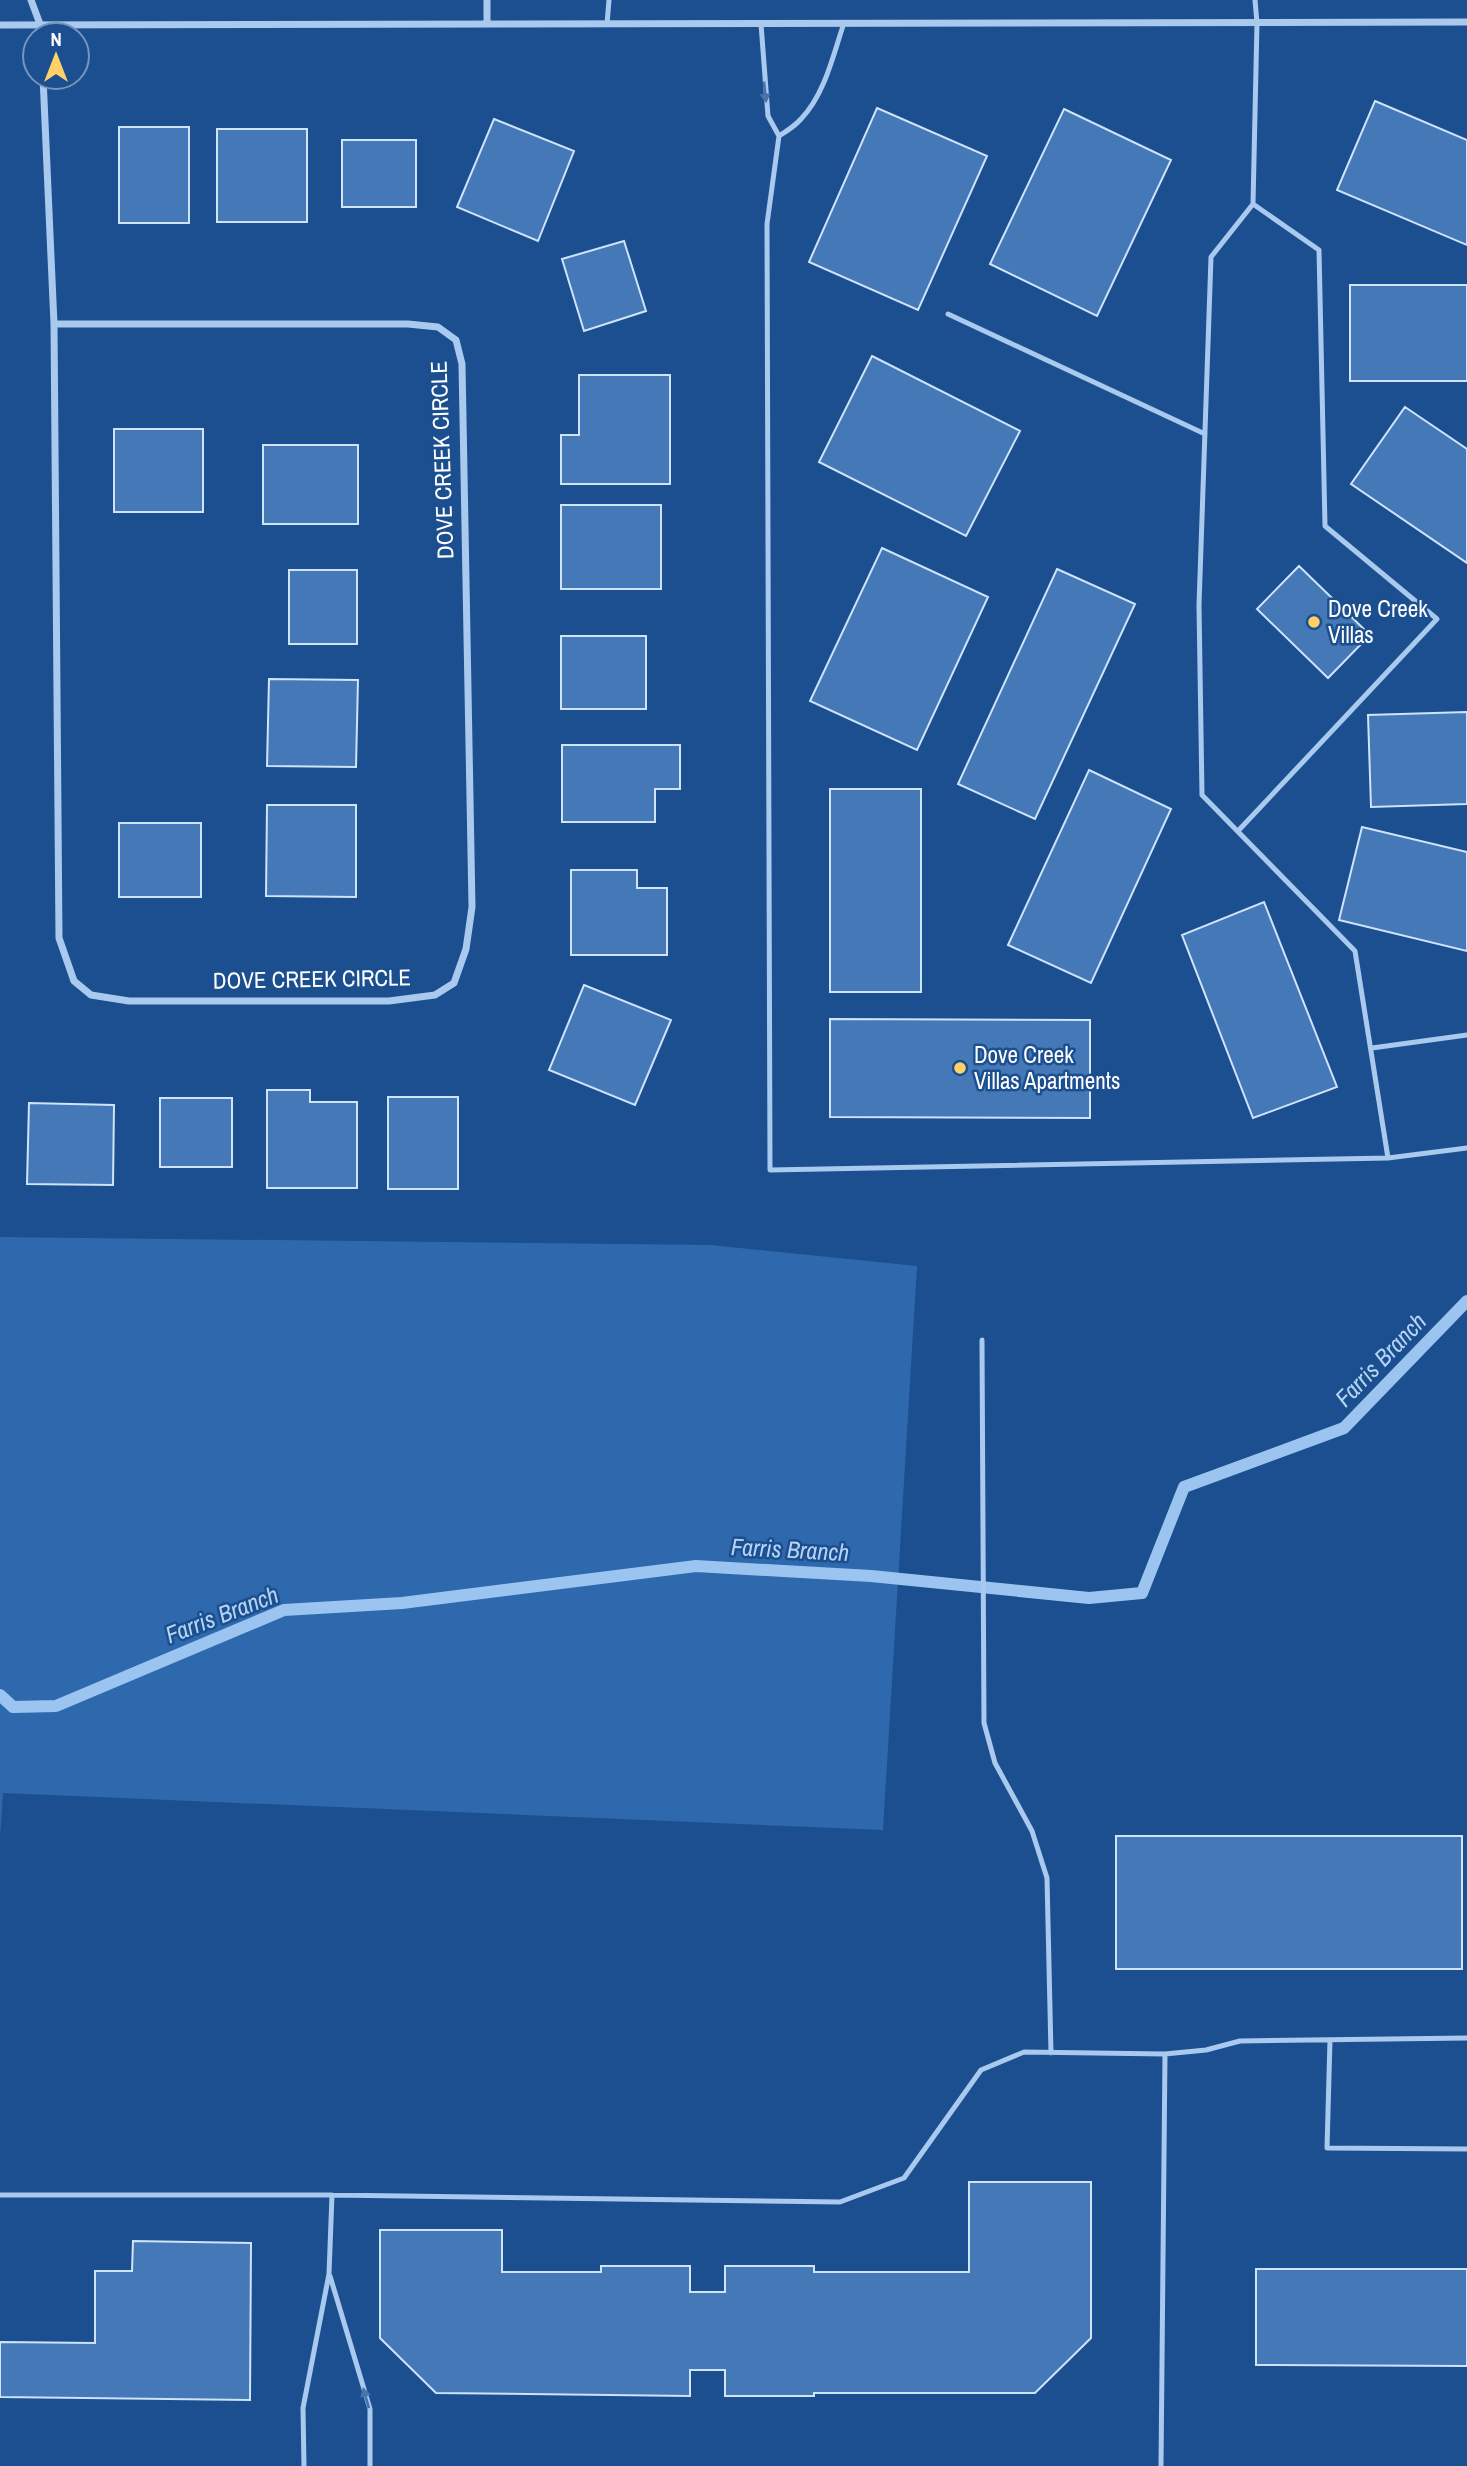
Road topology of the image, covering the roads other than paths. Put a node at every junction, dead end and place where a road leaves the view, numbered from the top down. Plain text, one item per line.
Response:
1 (31, 0) edge
2 (487, 0) edge
3 (609, 0) edge
4 (1255, 0) edge
5 (39, 21) edge
6 (1467, 22) edge
7 (844, 23) junction
8 (1257, 23) junction
9 (0, 24) edge
10 (21, 24) edge
11 (91, 24) edge
12 (487, 24) junction
13 (607, 24) junction
14 (761, 24) junction
15 (44, 91) edge
16 (779, 136) junction
17 (1253, 204) junction
18 (948, 314) dead end
19 (54, 324) junction
20 (1205, 434) junction
21 (1238, 831) junction
22 (1467, 1035) edge
23 (1372, 1048) junction
24 (1467, 1148) edge
25 (1388, 1158) junction
26 (982, 1340) dead end
27 (1467, 2038) edge
28 (1330, 2040) junction
29 (1051, 2053) junction
30 (1165, 2054) junction
31 (1467, 2149) edge
32 (0, 2194) edge
33 (332, 2194) junction
34 (329, 2274) junction
35 (304, 2466) edge
36 (370, 2466) edge
37 (1161, 2466) edge

1 - 5 street
2 - 12 street
3 - 13 lane
4 - 8 lane
6 - 8 street
7 - 8 street
7 - 14 street
7 - 16 lane
8 - 17 lane
9 - 10 street
11 - 12 street
12 - 13 street
13 - 14 street
14 -> 16 lane
15 - 19 street, DOVE CREEK CIRCLE
16 - 25 lane
17 - 20 lane
17 - 21 lane
18 - 20 lane
19 - 19 street, DOVE CREEK CIRCLE
20 - 21 lane
21 - 23 lane
22 - 23 lane
23 - 25 lane
24 - 25 lane
26 - 29 lane
27 - 28 lane
28 - 30 lane
28 - 31 lane
29 - 30 lane
29 - 33 lane
30 - 37 lane
32 - 33 lane
33 - 34 lane
34 - 35 lane
36 -> 34 lane

